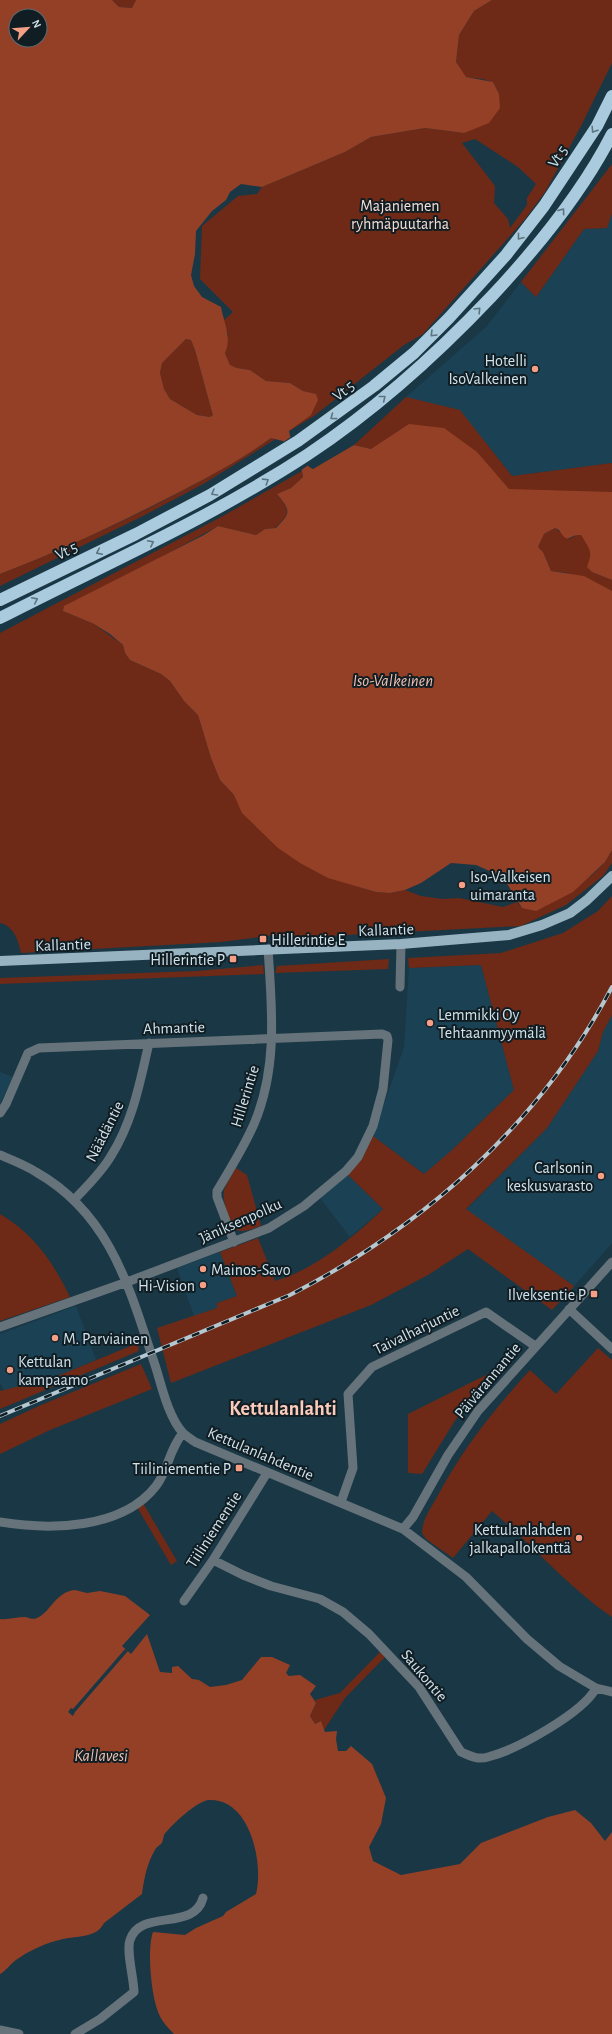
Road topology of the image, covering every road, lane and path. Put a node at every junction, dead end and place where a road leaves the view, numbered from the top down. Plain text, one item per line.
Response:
1 (612, 96) edge
2 (612, 134) edge
3 (612, 145) edge
4 (600, 159) junction
5 (0, 600) edge
6 (0, 618) edge
7 (612, 876) edge
8 (401, 944) junction
9 (268, 949) junction
10 (0, 961) edge
11 (400, 987) dead end
12 (388, 1036) joint
13 (273, 1039) junction
14 (149, 1043) junction
15 (0, 1113) edge
16 (0, 1155) edge
17 (74, 1200) junction
18 (234, 1242) junction
19 (612, 1262) edge
20 (127, 1282) junction
21 (569, 1310) junction
22 (0, 1327) edge
23 (535, 1346) junction
24 (612, 1349) edge
25 (183, 1433) junction
26 (266, 1473) junction
27 (341, 1502) junction
28 (0, 1522) edge
29 (403, 1529) junction
30 (213, 1560) junction
31 (184, 1601) dead end
32 (596, 1688) junction
33 (612, 1692) edge
34 (203, 1898) dead end
35 (0, 2030) edge
36 (19, 2034) edge
37 (75, 2034) edge

1 -> 5 highway, Vt 5
2 - 4 highway, Vt 5
3 - 4 highway
6 -> 4 highway, Vt 5
7 - 8 main road, Kallantie
8 - 9 main road, Kallantie
8 - 11 street
9 - 10 main road, Kallantie
9 - 13 street, Hillerintie
12 - 13 street, Ahmantie
12 - 18 street, Jäniksenpolku
13 - 14 street, Ahmantie
13 - 18 street, Hillerintie
14 - 15 street, Ahmantie
14 - 17 street, Näädäntie
16 - 17 street, Kettulanlahdentie
17 - 20 street, Kettulanlahdentie
18 - 20 street, Jäniksenpolku
19 - 21 street, Päivärannantie
20 - 22 street, Jäniksenpolku
20 - 25 street, Kettulanlahdentie
21 - 23 street, Päivärannantie
21 - 24 street
23 - 27 street, Taivalharjuntie
23 - 29 street, Päivärannantie
25 - 26 street, Kettulanlahdentie
25 - 28 street
26 - 27 street, Kettulanlahdentie
26 - 30 street, Tiiliniementie
27 - 29 street, Kettulanlahdentie
29 - 32 street, Kettulanlahdentie
30 - 31 street, Tiiliniementie
30 - 32 street, Saukontie
32 - 33 street, Kettulanlahdentie
34 - 37 street
35 - 36 street

